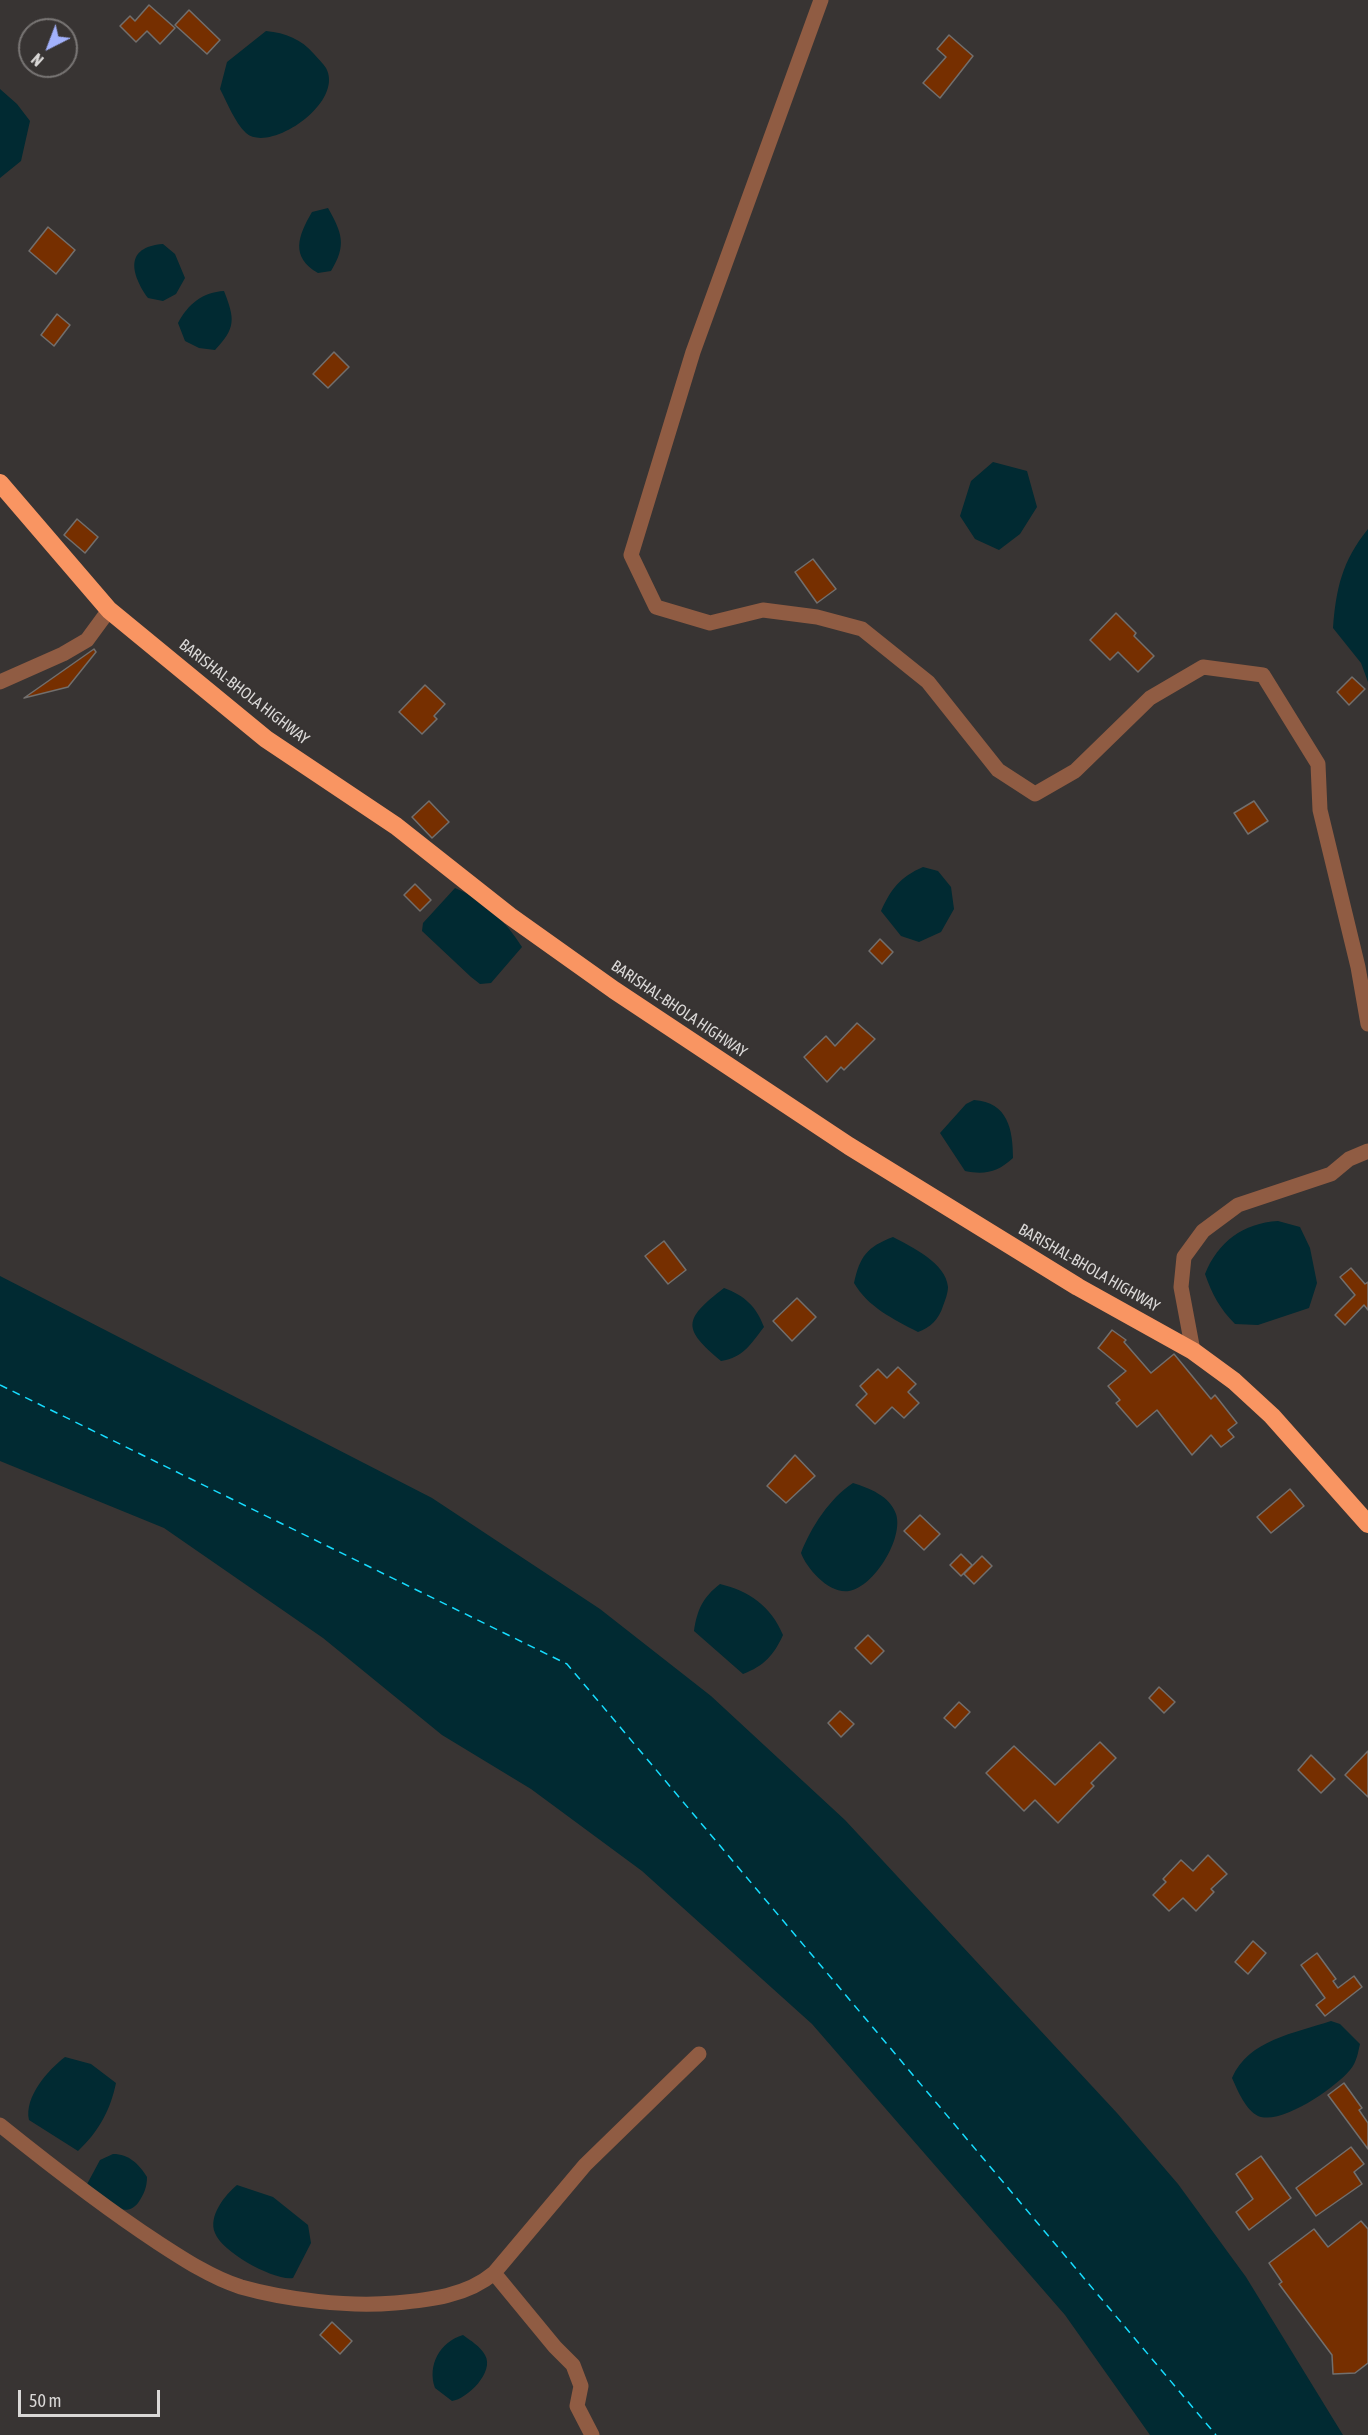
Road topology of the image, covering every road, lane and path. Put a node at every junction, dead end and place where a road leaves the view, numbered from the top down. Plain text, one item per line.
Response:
1 (821, 0) edge
2 (0, 483) edge
3 (109, 610) junction
4 (0, 682) edge
5 (1368, 1024) edge
6 (1368, 1151) edge
7 (1192, 1351) junction
8 (1368, 1524) edge
9 (699, 2054) dead end
10 (0, 2125) edge
11 (494, 2273) junction
12 (592, 2435) edge

1 - 5 street
2 - 3 highway, BARISHAL-BHOLA HIGHWAY
3 - 4 street
3 - 7 highway, BARISHAL-BHOLA HIGHWAY
6 - 7 street
7 - 8 highway, BARISHAL-BHOLA HIGHWAY
9 - 11 street
10 - 11 street
11 - 12 street

